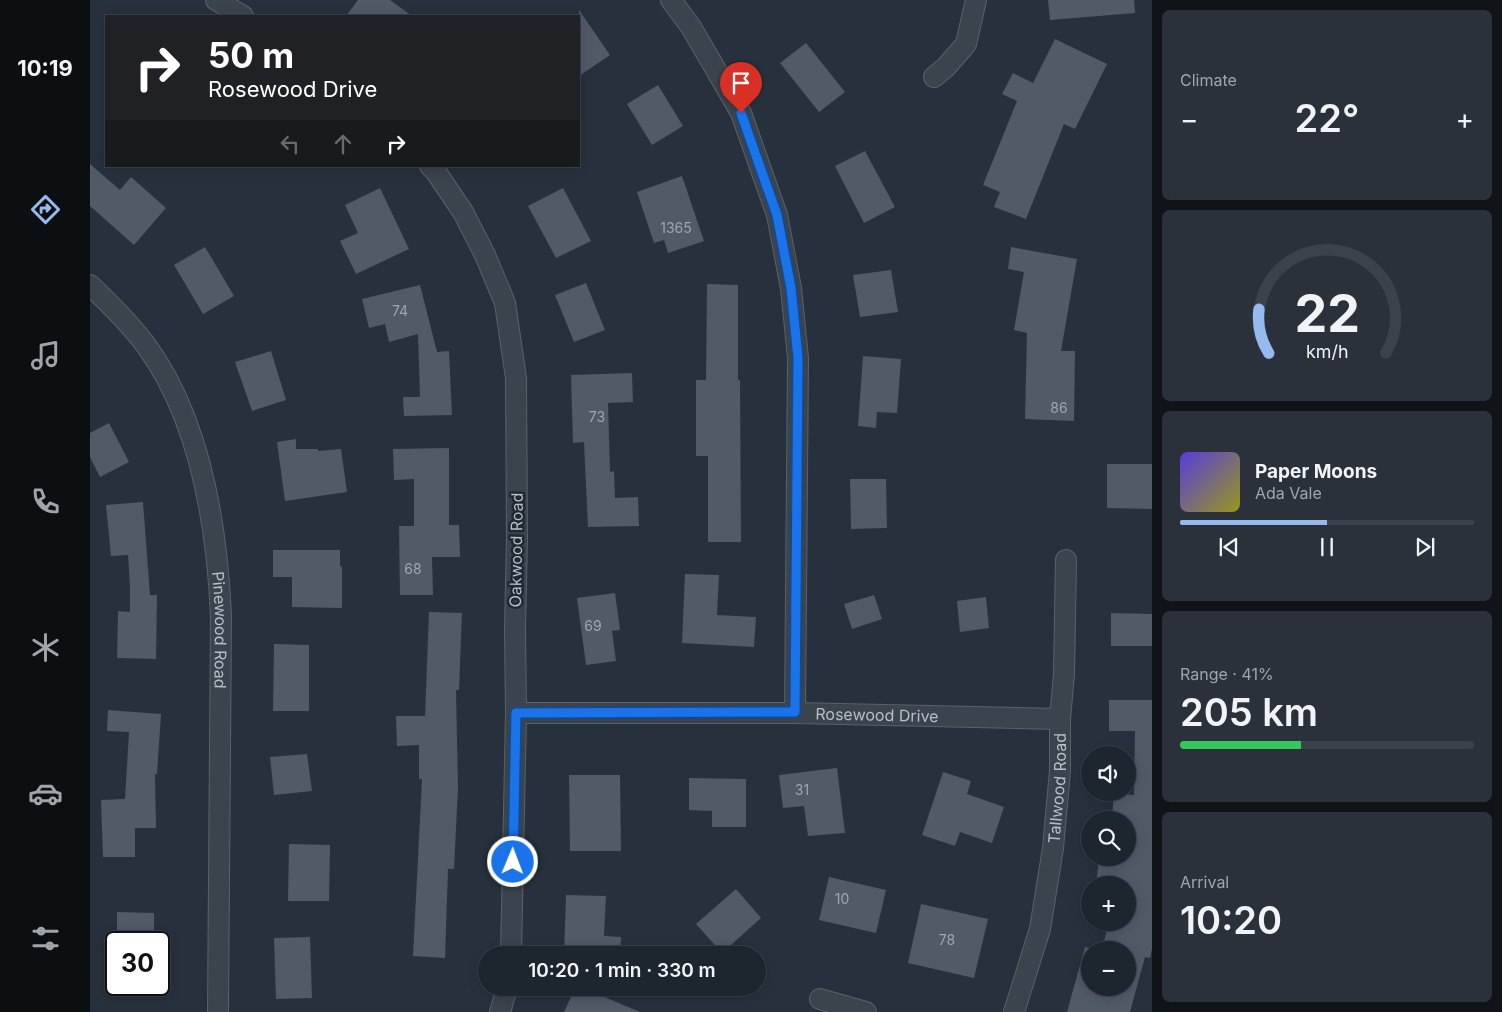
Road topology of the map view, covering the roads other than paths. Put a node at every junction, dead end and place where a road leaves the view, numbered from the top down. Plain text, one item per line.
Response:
1 (216, 0) edge
2 (671, 0) edge
3 (976, 0) edge
4 (241, 15) edge
5 (934, 76) dead end
6 (431, 167) edge
7 (90, 285) edge
8 (1066, 560) dead end
9 (795, 712) junction
10 (516, 713) junction
11 (1060, 719) junction
12 (511, 946) edge
13 (505, 996) edge
14 (820, 999) dead end
15 (218, 1012) edge
16 (500, 1012) edge
17 (866, 1012) edge
18 (1014, 1012) edge

1 - 4 street
2 - 9 street
3 - 5 street
6 - 10 street, Oakwood Road
7 - 15 street, Pinewood Road
8 - 11 street, Tallwood Road
9 - 10 street, Rosewood Drive
9 - 11 street, Rosewood Drive
10 - 12 street, Oakwood Road
11 - 18 street, Tallwood Road
13 - 16 street
14 - 17 street

